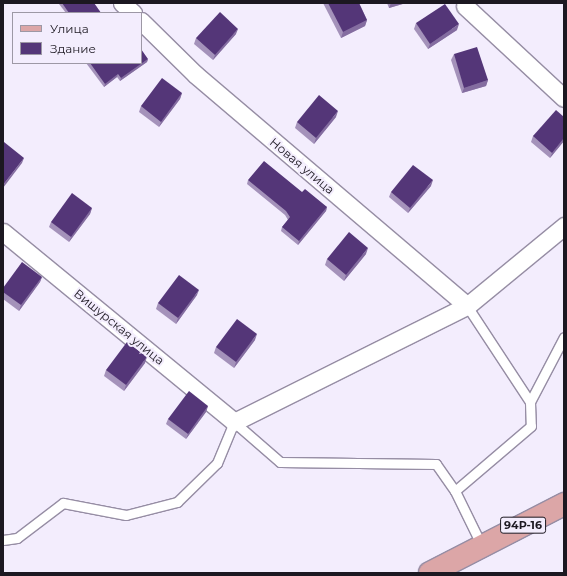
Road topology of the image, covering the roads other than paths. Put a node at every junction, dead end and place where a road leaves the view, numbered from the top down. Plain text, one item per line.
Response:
1 (122, 3) edge
2 (465, 6) dead end
3 (132, 12) edge
4 (142, 22) edge
5 (564, 98) edge
6 (561, 231) edge
7 (3, 232) edge
8 (467, 306) junction
9 (564, 336) edge
10 (530, 402) junction
11 (234, 422) junction
12 (455, 491) junction
13 (564, 504) edge
14 (3, 540) edge
15 (482, 546) junction
16 (430, 573) edge

1 - 3 street
2 - 5 street
4 - 8 street, Новая улица
6 - 8 street
7 - 11 street, Вишурская улица
8 - 10 lane
8 - 11 street
9 - 10 lane
10 - 12 lane
11 - 12 lane
11 - 14 lane
12 - 15 lane
13 - 15 main road, 94Р-16
15 - 16 main road, 94Р-16

